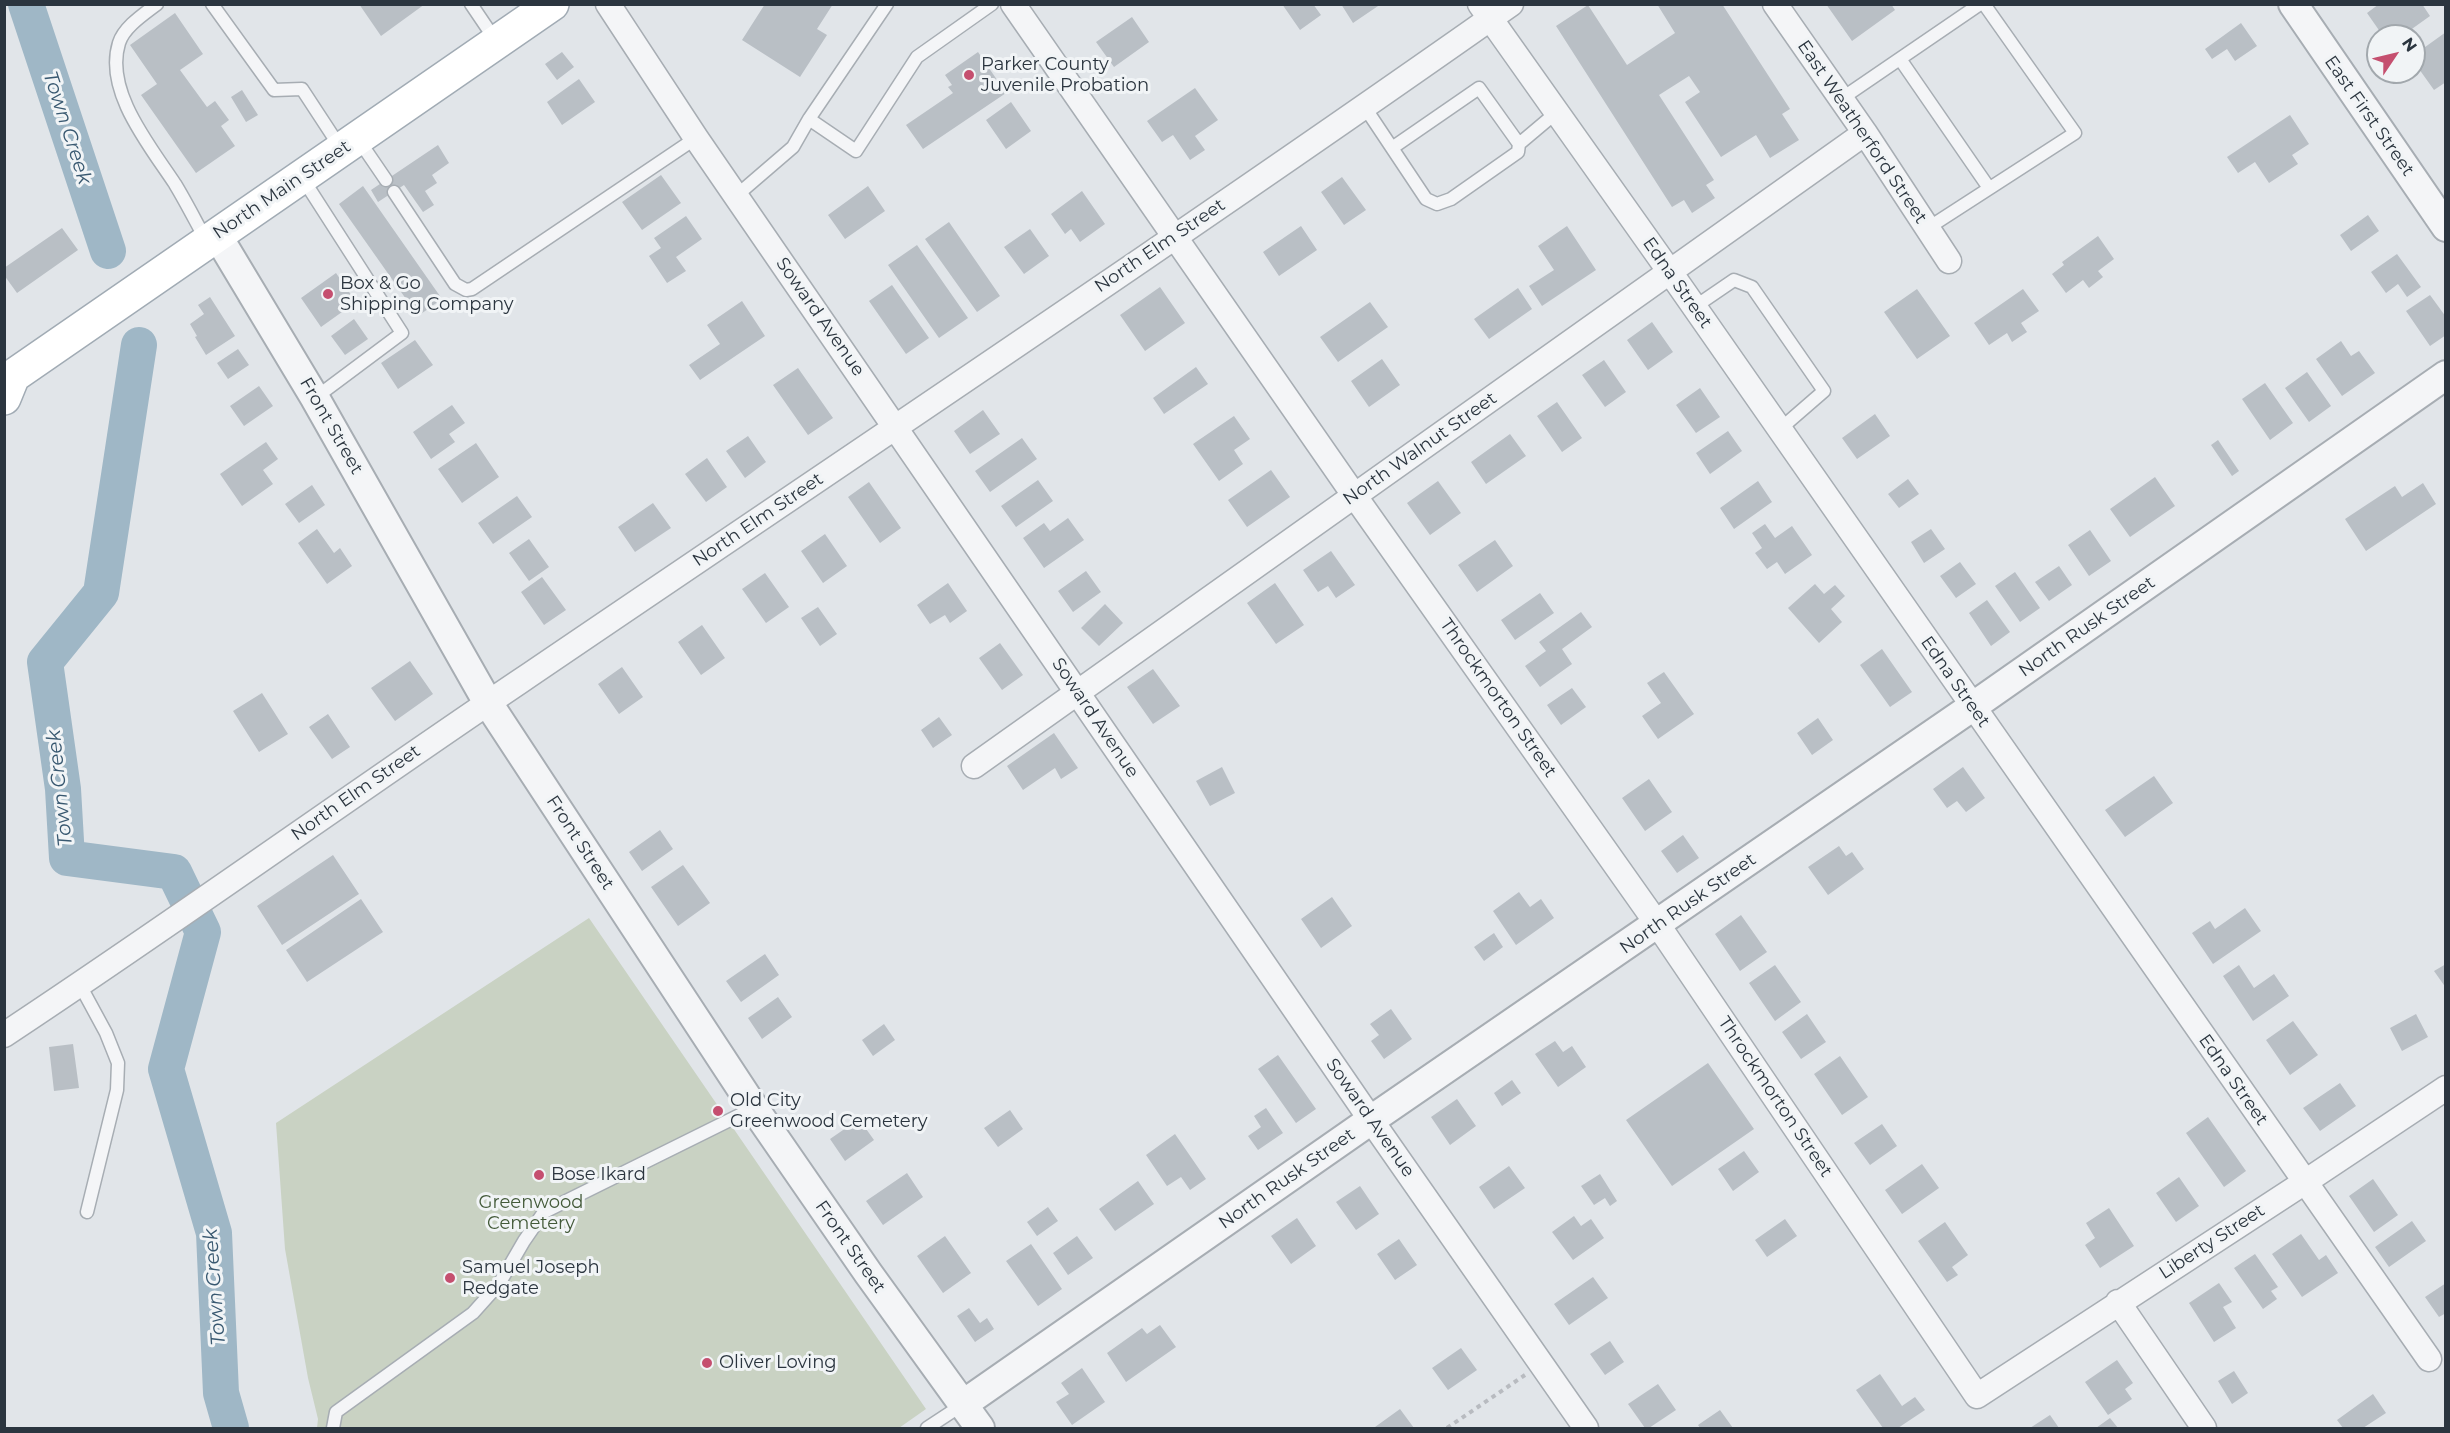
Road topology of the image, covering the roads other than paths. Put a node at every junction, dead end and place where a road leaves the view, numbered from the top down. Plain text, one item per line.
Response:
1 (157, 4) edge
2 (212, 4) edge
3 (471, 4) edge
4 (552, 4) edge
5 (608, 4) edge
6 (887, 4) edge
7 (992, 4) edge
8 (1013, 4) edge
9 (1511, 4) edge
10 (1775, 4) edge
11 (1982, 4) edge
12 (2293, 4) edge
13 (1485, 12) edge
14 (497, 42) junction
15 (1900, 59) junction
16 (1841, 99) junction
17 (1364, 106) junction
18 (1557, 112) junction
19 (808, 119) junction
20 (1865, 133) junction
21 (696, 138) junction
22 (350, 144) junction
23 (1519, 144) junction
24 (1392, 148) junction
25 (303, 177) junction
26 (386, 180) dead end
27 (1989, 188) junction
28 (394, 192) dead end
29 (736, 196) junction
30 (2445, 226) edge
31 (1928, 228) junction
32 (1174, 237) junction
33 (212, 238) junction
34 (1949, 261) dead end
35 (1670, 272) junction
36 (1693, 308) junction
37 (2445, 375) edge
38 (7, 383) edge
39 (315, 398) junction
40 (895, 426) junction
41 (1779, 430) junction
42 (1354, 495) junction
43 (1077, 693) junction
44 (488, 703) junction
45 (1972, 707) junction
46 (974, 766) dead end
47 (1658, 925) junction
48 (80, 986) junction
49 (4, 1035) edge
50 (2445, 1088) edge
51 (754, 1108) junction
52 (1371, 1120) junction
53 (2305, 1182) junction
54 (87, 1212) dead end
55 (2118, 1302) junction
56 (2429, 1359) dead end
57 (1977, 1396) joint
58 (962, 1405) junction
59 (333, 1428) edge
60 (927, 1428) edge
61 (980, 1428) edge
62 (1586, 1428) edge
63 (2204, 1428) edge

1 - 33 lane
2 - 22 lane
3 - 14 lane
4 - 14 main road, North Main Street
5 - 21 street, Soward Avenue
6 - 19 lane
7 - 19 lane
8 - 32 street, Throckmorton Street
9 - 13 street, North Elm Street
10 - 16 street, East Weatherford Street
11 - 15 lane
11 - 27 lane
12 - 30 street, East First Street
13 - 17 street, North Elm Street
13 - 18 street, Edna Street
14 - 22 main road, North Main Street
15 - 16 lane
15 - 27 lane
16 - 20 street, East Weatherford Street
17 - 24 lane
17 - 32 street, North Elm Street
18 - 23 lane
18 - 35 street, Edna Street
19 - 29 lane
20 - 31 street, East Weatherford Street
20 - 35 street, North Walnut Street
21 - 28 lane
21 - 29 street, Soward Avenue
22 - 25 main road, North Main Street
22 - 26 lane
23 - 24 lane
23 - 24 lane
25 - 33 main road, North Main Street
25 - 39 lane
27 - 31 lane
29 - 40 street, Soward Avenue
31 - 34 street, East Weatherford Street
32 - 40 street, North Elm Street
32 - 42 street, Throckmorton Street
33 - 38 main road, North Main Street
33 - 39 street, Front Street
35 - 36 street, Edna Street
35 - 42 street, North Walnut Street
36 - 41 street, Edna Street
36 - 41 lane
37 - 45 street, North Rusk Street
39 - 44 street, Front Street
40 - 43 street, Soward Avenue
40 - 44 street, North Elm Street
41 - 45 street, Edna Street
42 - 43 street, North Walnut Street
42 - 47 street, Throckmorton Street
43 - 46 street, North Walnut Street
43 - 52 street, Soward Avenue
44 - 48 street, North Elm Street
44 - 51 street, Front Street
45 - 47 street, North Rusk Street
45 - 53 street, Edna Street
47 - 52 street, North Rusk Street
47 - 57 street, Throckmorton Street
48 - 49 street, North Elm Street
48 - 54 lane
50 - 53 street, Liberty Street
51 - 58 street, Front Street
51 - 59 lane
52 - 58 street, North Rusk Street
52 - 62 street, Soward Avenue
53 - 55 street, Liberty Street
53 - 56 street, Edna Street
55 - 57 street, Liberty Street
55 - 63 street
58 - 60 lane, North Rusk Street
58 - 61 street, Front Street

